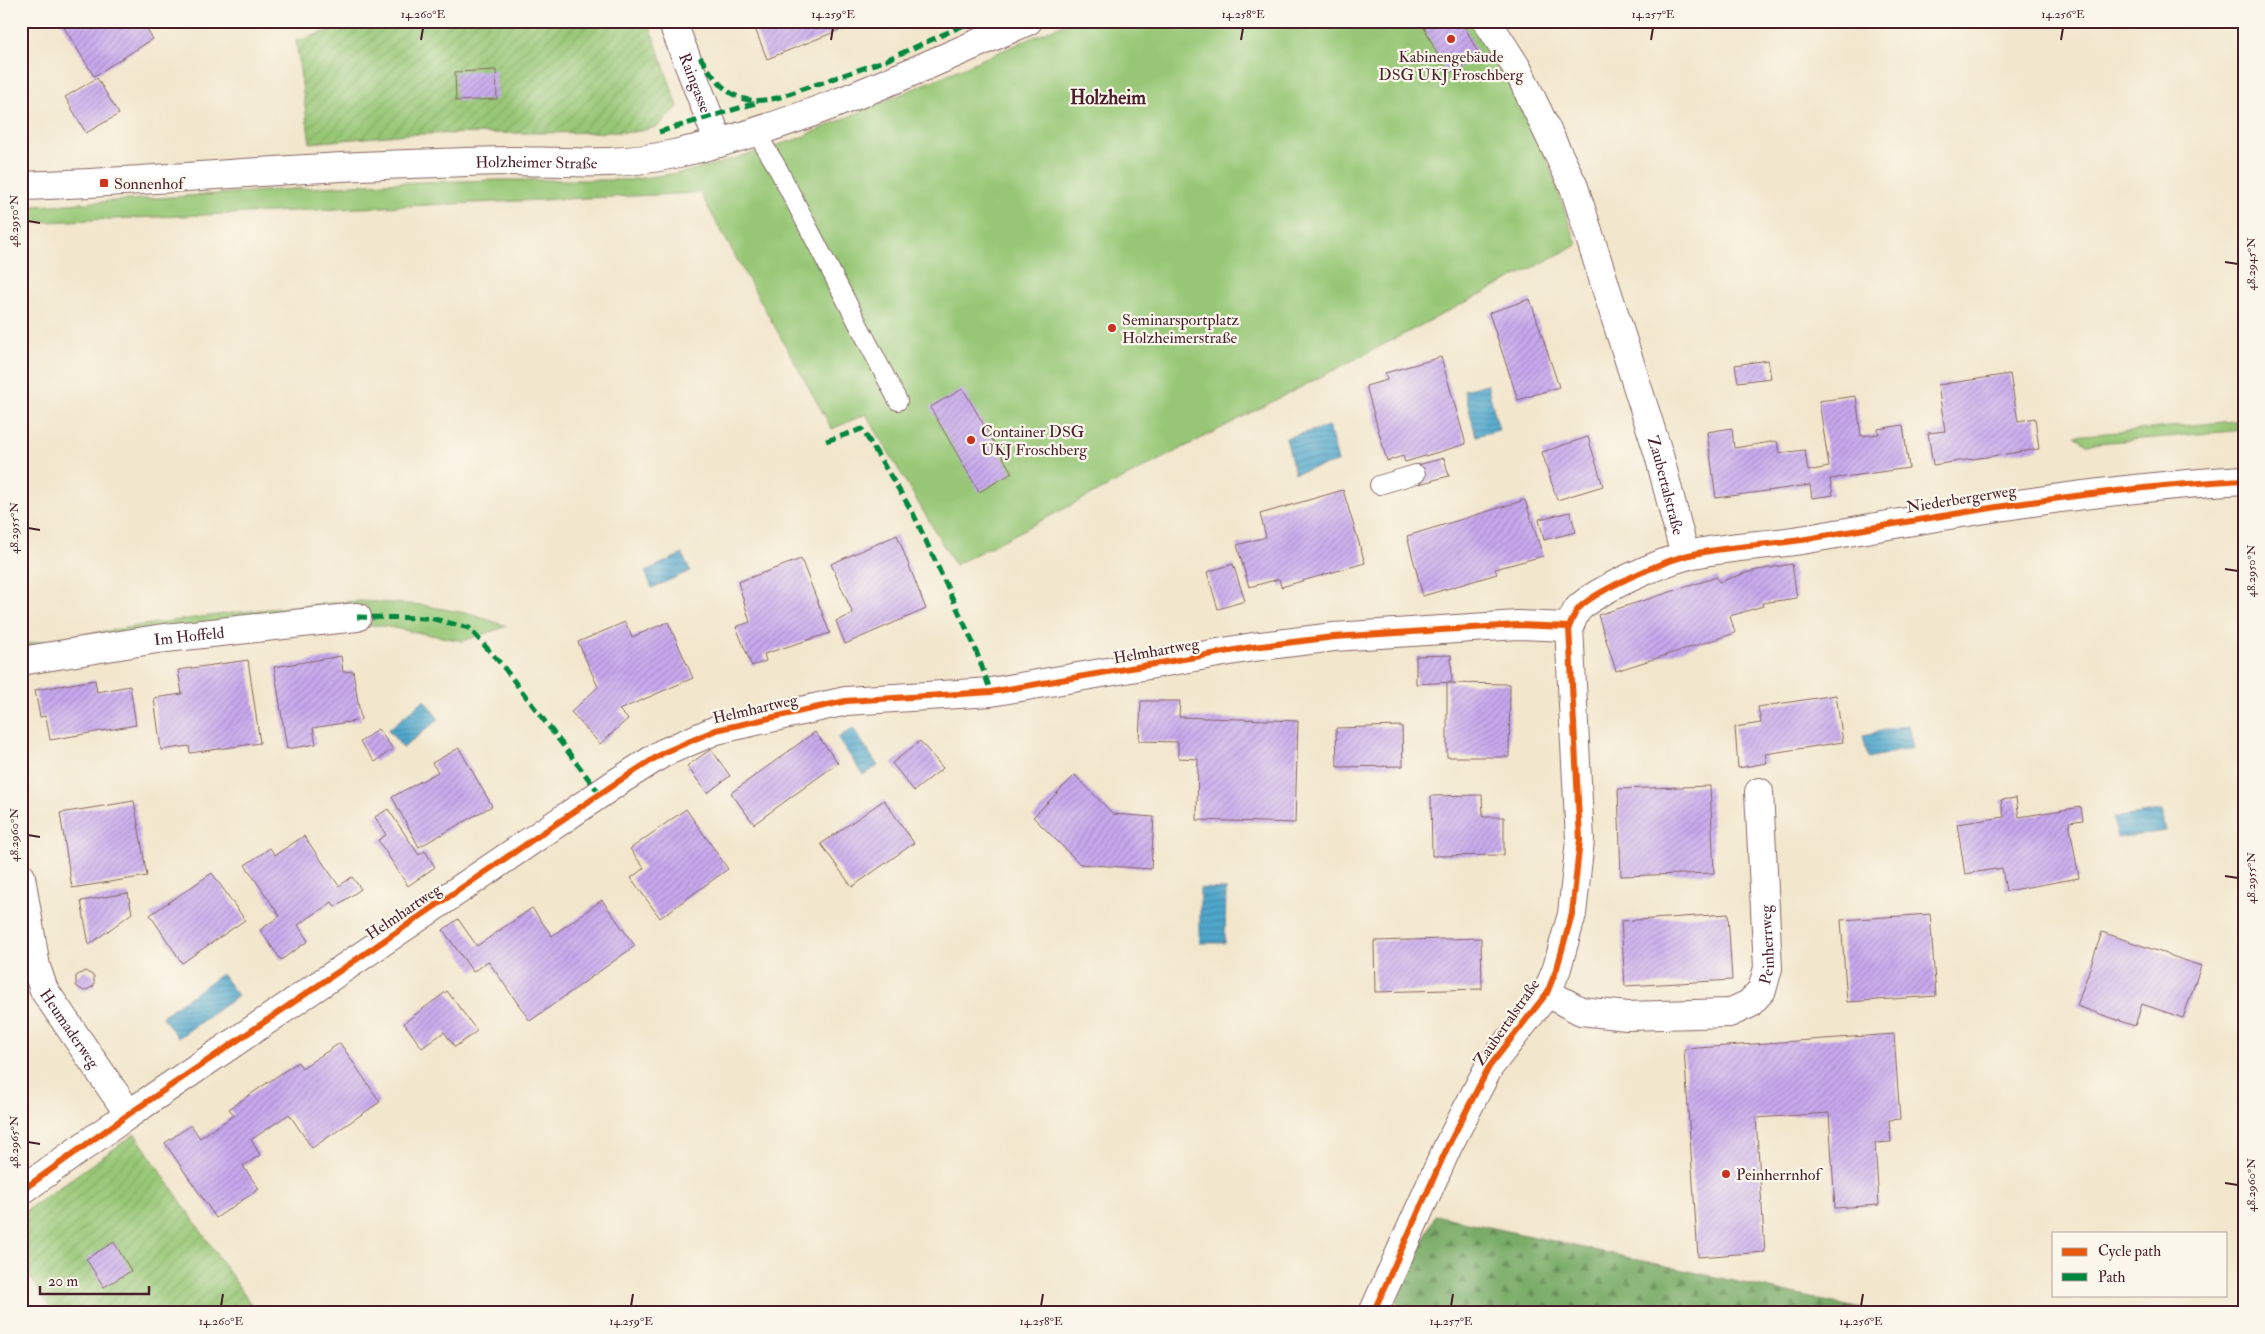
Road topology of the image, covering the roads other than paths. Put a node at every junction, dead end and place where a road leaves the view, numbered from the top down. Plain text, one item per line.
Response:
1 (672, 21) edge
2 (1028, 21) edge
3 (1487, 21) edge
4 (754, 132) junction
5 (720, 143) junction
6 (21, 186) edge
7 (898, 401) dead end
8 (1416, 474) dead end
9 (2244, 480) edge
10 (1379, 485) dead end
11 (1685, 556) junction
12 (357, 617) dead end
13 (1569, 627) junction
14 (21, 661) edge
15 (1759, 792) dead end
16 (21, 877) edge
17 (1547, 993) junction
18 (129, 1114) junction
19 (21, 1191) edge
20 (1373, 1313) edge

1 - 5 street, Raingasse
2 - 4 street, Holzheimer Straße
3 - 11 street, Zaubertalstraße
4 - 5 street, Holzheimer Straße
4 - 7 lane
5 - 6 street, Holzheimer Straße
8 - 10 lane
9 - 11 street, Niederbergerweg
11 - 13 street, Zaubertalstraße
12 - 14 street, Im Hoffeld
13 - 17 street, Zaubertalstraße
13 - 18 street, Helmhartweg
15 - 17 street, Peinherrweg
16 - 18 street, Heumaderweg
17 - 20 street, Zaubertalstraße
18 - 19 street, Helmhartweg

